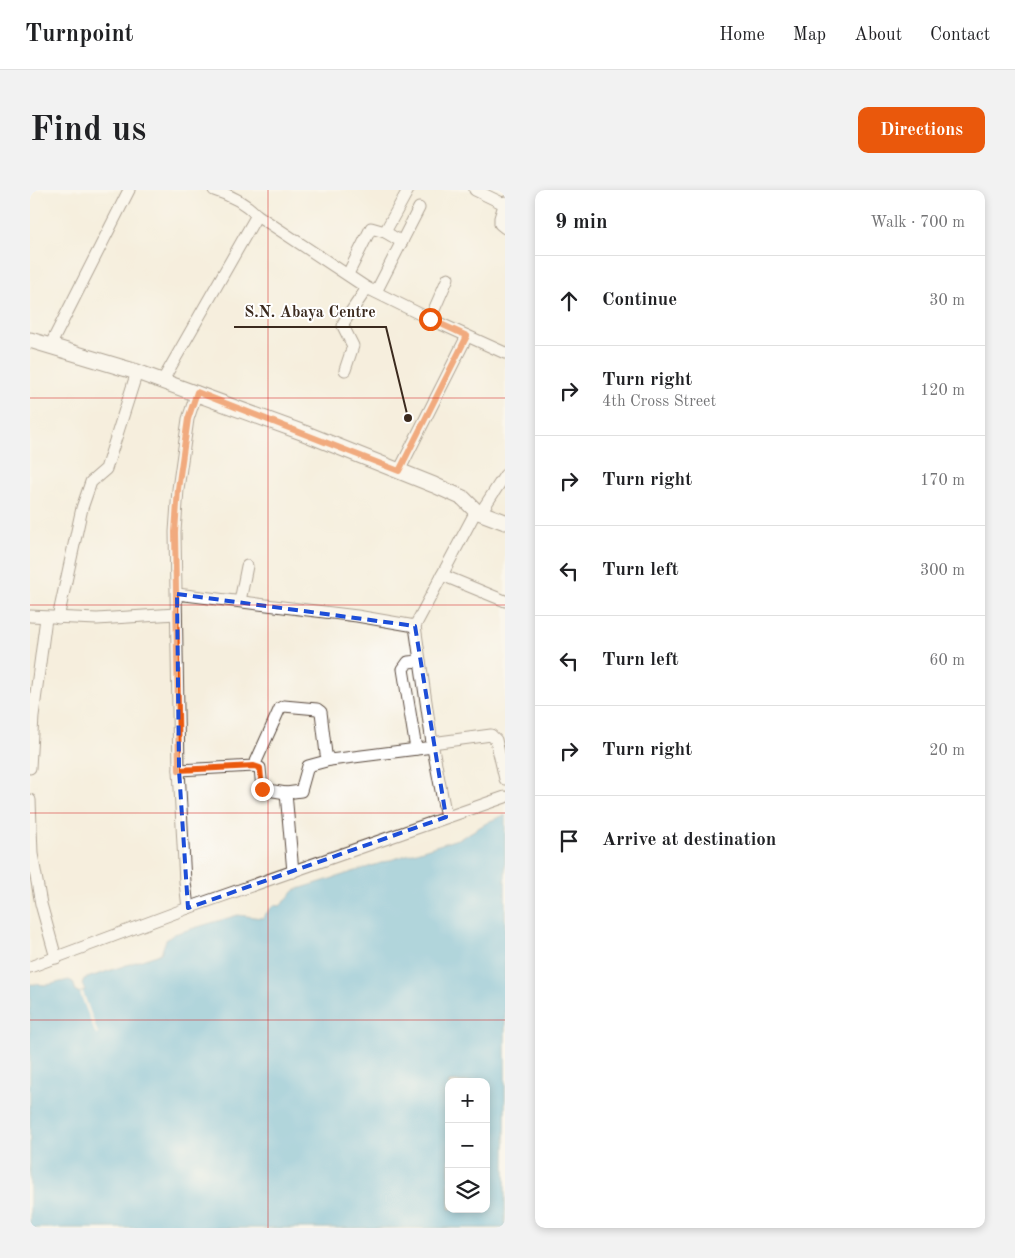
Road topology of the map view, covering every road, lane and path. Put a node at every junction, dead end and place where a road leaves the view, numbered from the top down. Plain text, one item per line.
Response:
1 (129, 190) edge
2 (214, 190) edge
3 (408, 190) edge
4 (475, 190) edge
5 (505, 203) edge
6 (419, 208) dead end
7 (258, 215) junction
8 (505, 228) edge
9 (385, 232) junction
10 (402, 242) junction
11 (348, 274) junction
12 (448, 278) dead end
13 (371, 290) junction
14 (430, 319) junction
15 (467, 336) junction
16 (30, 340) edge
17 (50, 346) junction
18 (505, 353) edge
19 (345, 370) dead end
20 (137, 372) junction
21 (163, 380) junction
22 (197, 392) junction
23 (399, 471) junction
24 (505, 475) edge
25 (479, 512) junction
26 (505, 522) edge
27 (247, 566) dead end
28 (442, 575) junction
29 (177, 594) junction
30 (240, 601) junction
31 (505, 601) edge
32 (176, 614) junction
33 (30, 616) edge
34 (52, 618) junction
35 (415, 626) junction
36 (420, 661) junction
37 (432, 745) junction
38 (416, 750) junction
39 (330, 760) junction
40 (254, 766) junction
41 (30, 768) edge
42 (179, 770) junction
43 (505, 778) edge
44 (286, 792) junction
45 (505, 797) edge
46 (30, 800) edge
47 (446, 817) junction
48 (293, 872) junction
49 (36, 905) edge
50 (188, 908) junction
51 (56, 958) junction
52 (30, 968) edge

1 - 17 street
2 - 7 street
3 - 9 street
4 - 5 street
5 - 8 street
6 - 10 street
7 - 11 street
7 - 21 street
9 - 10 street
9 - 11 street
10 - 13 street
11 - 13 street
12 - 14 street
13 - 14 street
13 - 19 street
14 - 15 street
15 - 18 street
15 - 23 street
16 - 17 main road
17 - 20 main road
20 - 21 main road
20 - 34 street
21 - 22 main road
22 - 23 main road
22 - 29 street
23 - 25 main road
24 - 25 street
25 - 26 main road
25 - 28 street
27 - 30 street
28 - 31 street
28 - 35 street
29 - 30 street
29 - 32 street
30 - 35 street
32 - 34 street
32 - 42 street
33 - 34 street
34 - 41 street
35 - 36 street
36 - 37 street
36 - 38 street
37 - 38 street
37 - 43 street
37 - 47 street
38 - 39 street
39 - 40 street
39 - 44 street
40 - 42 street
40 - 44 street
42 - 50 street
44 - 48 street
45 - 47 street
46 - 49 street
47 - 48 street
48 - 50 street
49 - 51 street
50 - 51 street
51 - 52 street

